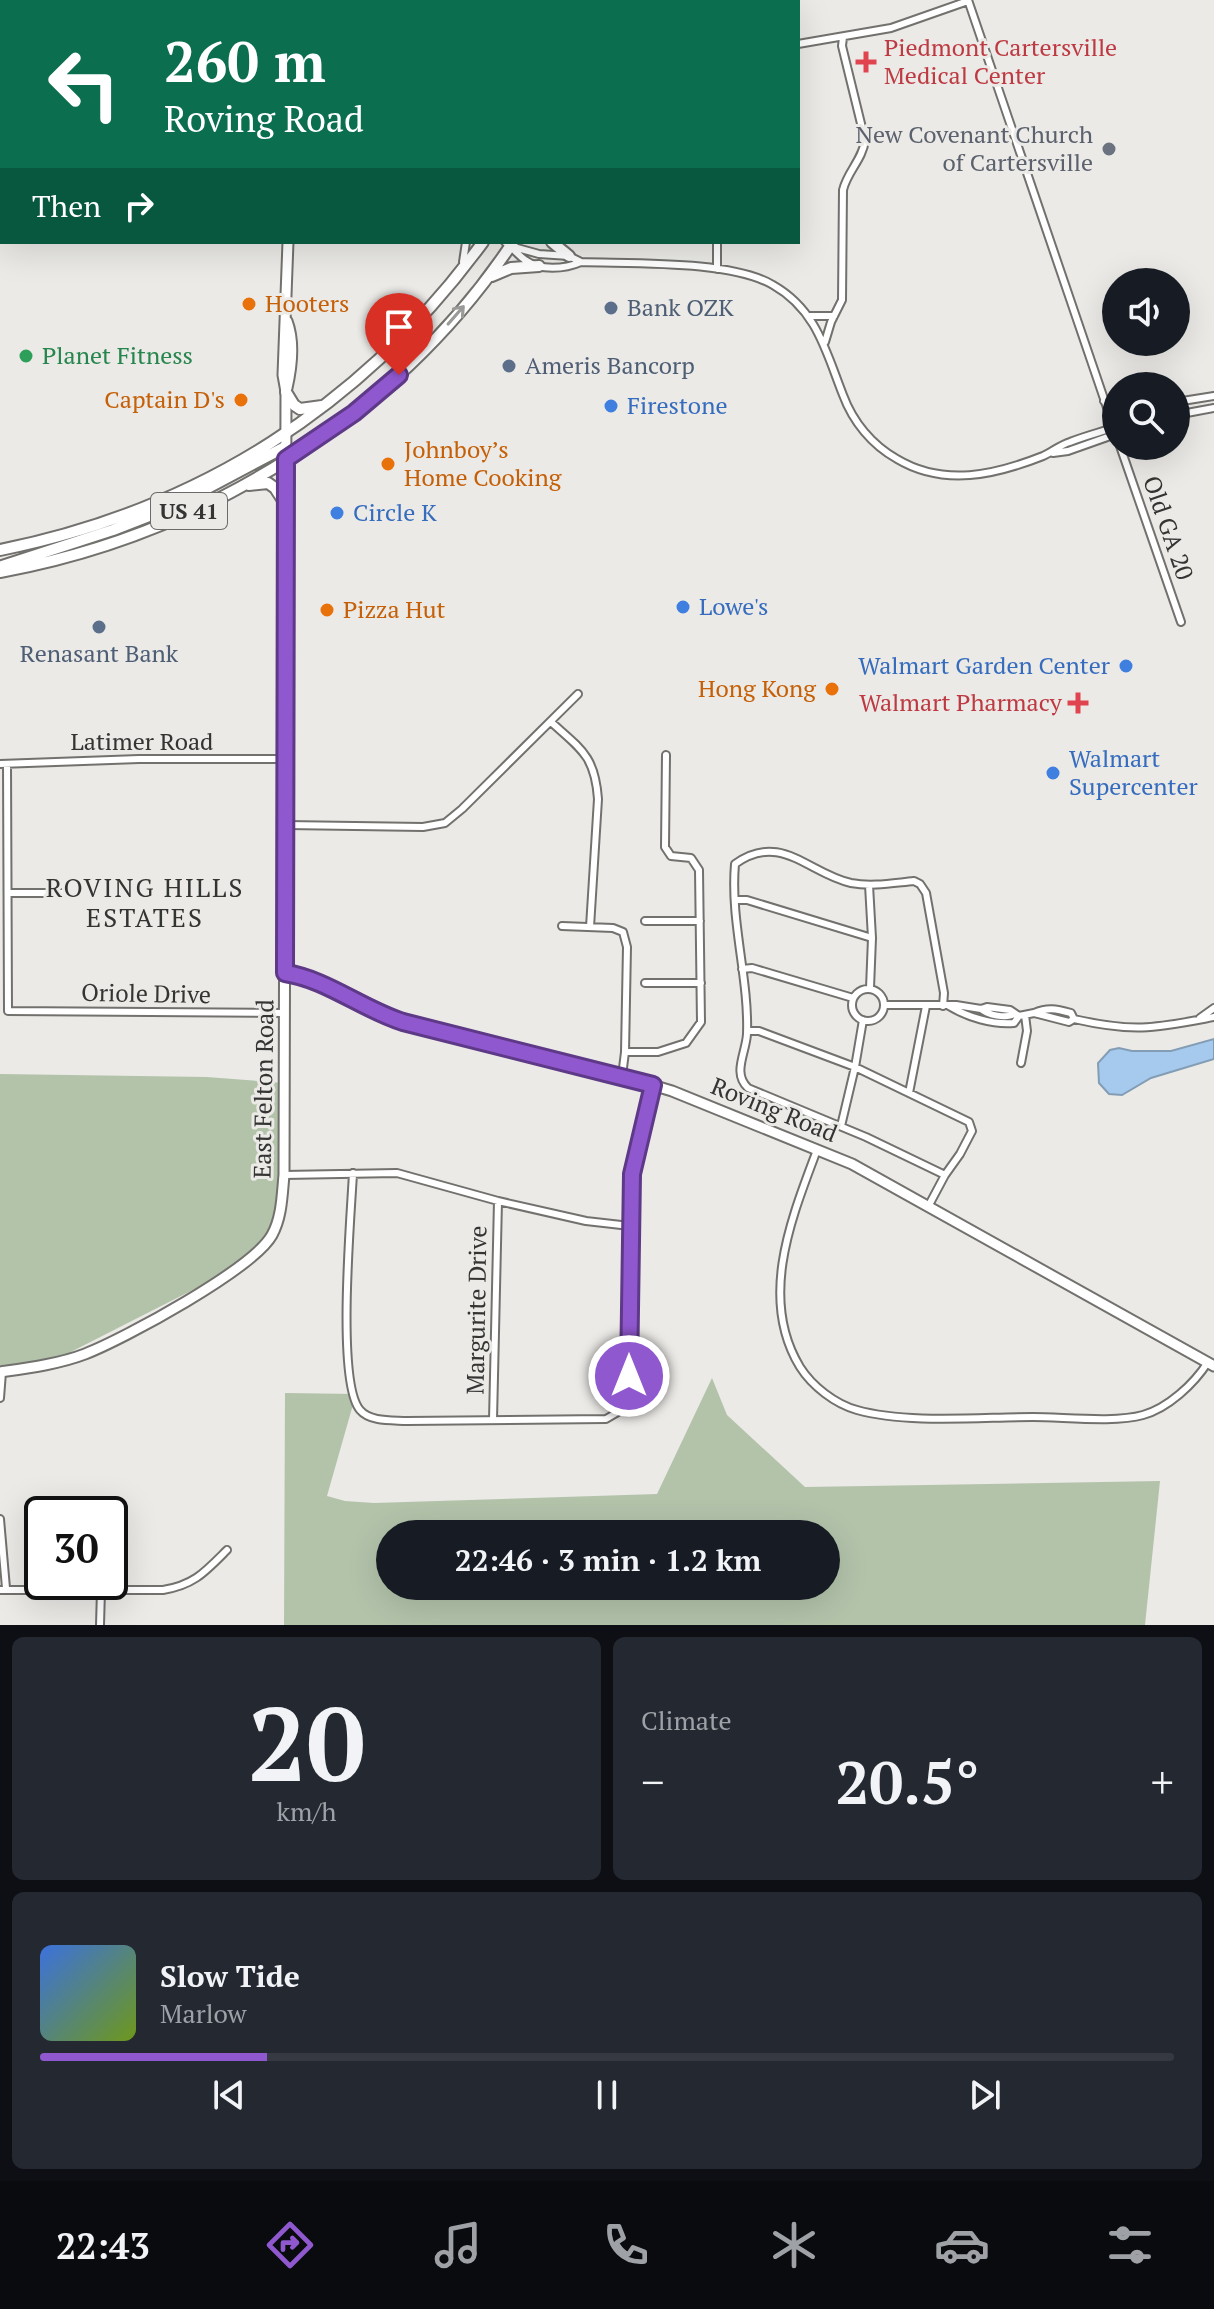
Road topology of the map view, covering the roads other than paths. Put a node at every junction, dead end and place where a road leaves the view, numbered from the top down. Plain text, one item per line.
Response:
1 (968, 1) edge
2 (843, 37) junction
3 (800, 44) edge
4 (288, 244) edge
5 (466, 244) edge
6 (481, 244) edge
7 (508, 244) edge
8 (510, 244) edge
9 (512, 244) edge
10 (554, 244) edge
11 (717, 244) edge
12 (569, 256) junction
13 (581, 262) junction
14 (539, 266) junction
15 (717, 269) junction
16 (461, 270) junction
17 (486, 279) junction
18 (810, 316) junction
19 (834, 316) junction
20 (825, 345) junction
21 (286, 392) junction
22 (1102, 395) edge
23 (1214, 396) edge
24 (1190, 400) edge
25 (328, 405) junction
26 (1214, 408) edge
27 (1190, 412) edge
28 (1102, 433) edge
29 (285, 441) junction
30 (286, 459) junction
31 (1125, 460) edge
32 (239, 487) junction
33 (286, 505) junction
34 (40, 541) junction
35 (0, 550) edge
36 (0, 559) edge
37 (0, 569) edge
38 (1181, 622) dead end
39 (578, 694) dead end
40 (551, 722) junction
41 (666, 755) dead end
42 (285, 759) junction
43 (3, 764) edge
44 (286, 825) junction
45 (869, 885) junction
46 (9, 893) junction
47 (62, 893) dead end
48 (736, 900) junction
49 (645, 921) dead end
50 (700, 921) junction
51 (562, 926) dead end
52 (590, 927) junction
53 (872, 938) junction
54 (742, 969) junction
55 (285, 973) junction
56 (645, 983) dead end
57 (701, 983) junction
58 (870, 988) junction
59 (853, 998) junction
60 (884, 1005) junction
61 (926, 1006) junction
62 (946, 1006) junction
63 (1214, 1008) edge
64 (284, 1013) junction
65 (1020, 1015) junction
66 (1214, 1017) edge
67 (1199, 1019) junction
68 (863, 1020) junction
69 (747, 1031) junction
70 (625, 1052) junction
71 (1021, 1063) dead end
72 (855, 1067) junction
73 (622, 1076) junction
74 (653, 1085) junction
75 (909, 1093) junction
76 (841, 1126) junction
77 (817, 1150) junction
78 (353, 1173) junction
79 (284, 1175) junction
80 (945, 1175) junction
81 (498, 1201) junction
82 (929, 1205) junction
83 (630, 1226) junction
84 (1211, 1364) edge
85 (1, 1372) edge
86 (0, 1398) edge
87 (493, 1420) junction
88 (0, 1519) edge
89 (227, 1550) dead end
90 (3, 1589) edge
91 (24, 1589) edge
92 (128, 1590) edge
93 (101, 1600) edge
94 (100, 1625) edge

1 - 2 street
1 - 22 street
2 - 3 street
2 - 19 street
4 - 21 street, East Felton Road
5 - 16 street
6 - 16 main road, US 41
7 - 17 main road, US 41
8 - 14 street
9 - 12 street
10 - 12 main road
11 - 15 street
12 - 13 street
13 - 14 street
13 - 15 street
14 - 17 main road
15 - 18 street
16 - 25 main road, US 41
30 -> 17 main road, US 41
18 - 19 street
18 - 20 street
19 - 20 street
20 - 28 street
21 - 25 main road
21 - 29 street, East Felton Road
23 - 24 street
25 - 29 main road, US 41
26 - 27 street
29 - 30 street, East Felton Road
29 - 34 main road, US 41
29 - 37 main road
30 - 32 main road, US 41
30 - 33 street, East Felton Road
31 - 38 street, Old GA 20
32 - 33 main road
32 - 37 main road, US 41
33 - 42 street, East Felton Road
34 - 35 main road, US 41
34 - 36 main road
39 - 40 street
40 - 44 street
40 - 52 street
41 - 50 street
42 - 43 street, Latimer Road
42 - 44 street, East Felton Road
43 - 46 street
44 - 55 street, East Felton Road
45 - 48 street
45 - 53 street
45 - 62 street
46 - 47 street
46 - 64 street, Oriole Drive
48 - 53 street
48 - 54 street
49 - 50 street
50 - 57 street
51 - 52 street
52 - 70 street
53 - 58 street
54 - 59 street
54 - 69 street
55 - 64 street, East Felton Road
55 - 73 street, Roving Road
56 - 57 street
57 - 70 street
58 - 59 street
58 - 60 street
59 - 68 street
60 - 61 street
60 - 68 street
61 - 62 street
61 - 75 street
62 - 65 street
62 - 65 street
63 - 67 street
64 - 79 street, East Felton Road
65 - 67 street
65 - 71 street
66 - 67 street
68 - 72 street
69 - 72 street
69 - 76 street
70 - 73 street
72 - 75 street
72 - 76 street
73 - 74 street, Roving Road
74 - 77 street, Roving Road
74 - 83 street
75 - 80 street
76 - 80 street
77 - 82 street, Roving Road
77 - 84 street
78 - 79 street
78 - 81 street
78 - 87 street
79 - 85 street, East Felton Road
80 - 82 street
81 - 83 street
81 - 87 street, Margurite Drive
82 - 84 street, Roving Road
83 - 87 street
85 - 86 street
88 - 90 street
89 - 92 street
90 - 91 street
93 - 94 street

